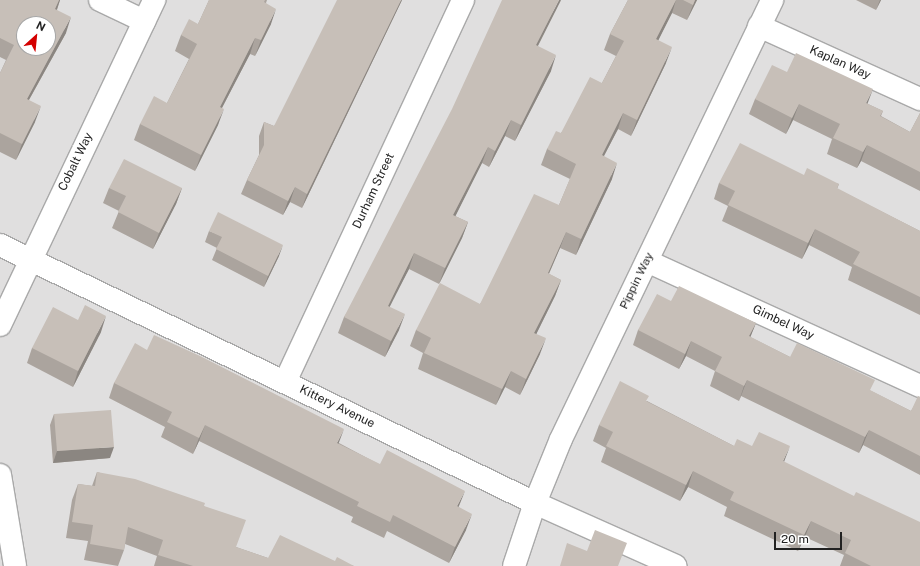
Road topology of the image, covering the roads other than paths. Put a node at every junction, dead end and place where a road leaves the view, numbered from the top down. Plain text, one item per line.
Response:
1 (100, 0) edge
2 (154, 0) edge
3 (462, 0) edge
4 (772, 0) edge
5 (144, 21) junction
6 (760, 26) junction
7 (920, 99) edge
8 (0, 245) edge
9 (30, 259) junction
10 (647, 261) junction
11 (0, 325) edge
12 (285, 382) junction
13 (920, 386) edge
14 (0, 475) edge
15 (534, 502) junction
16 (15, 566) edge
17 (514, 566) edge
18 (676, 566) edge

1 - 5 street
2 - 5 street, Cobalt Way
3 - 12 street, Durham Street
4 - 6 street, Pippin Way
5 - 9 street, Cobalt Way
6 - 7 street, Kaplan Way
6 - 10 street, Pippin Way
8 - 9 street, Kittery Avenue
9 - 11 street, Cobalt Way
9 - 12 street, Kittery Avenue
10 - 13 street, Gimbel Way
10 - 15 street, Pippin Way
12 - 15 street, Kittery Avenue
14 - 16 street
15 - 17 street, Pippin Way
15 - 18 street, Kittery Avenue

